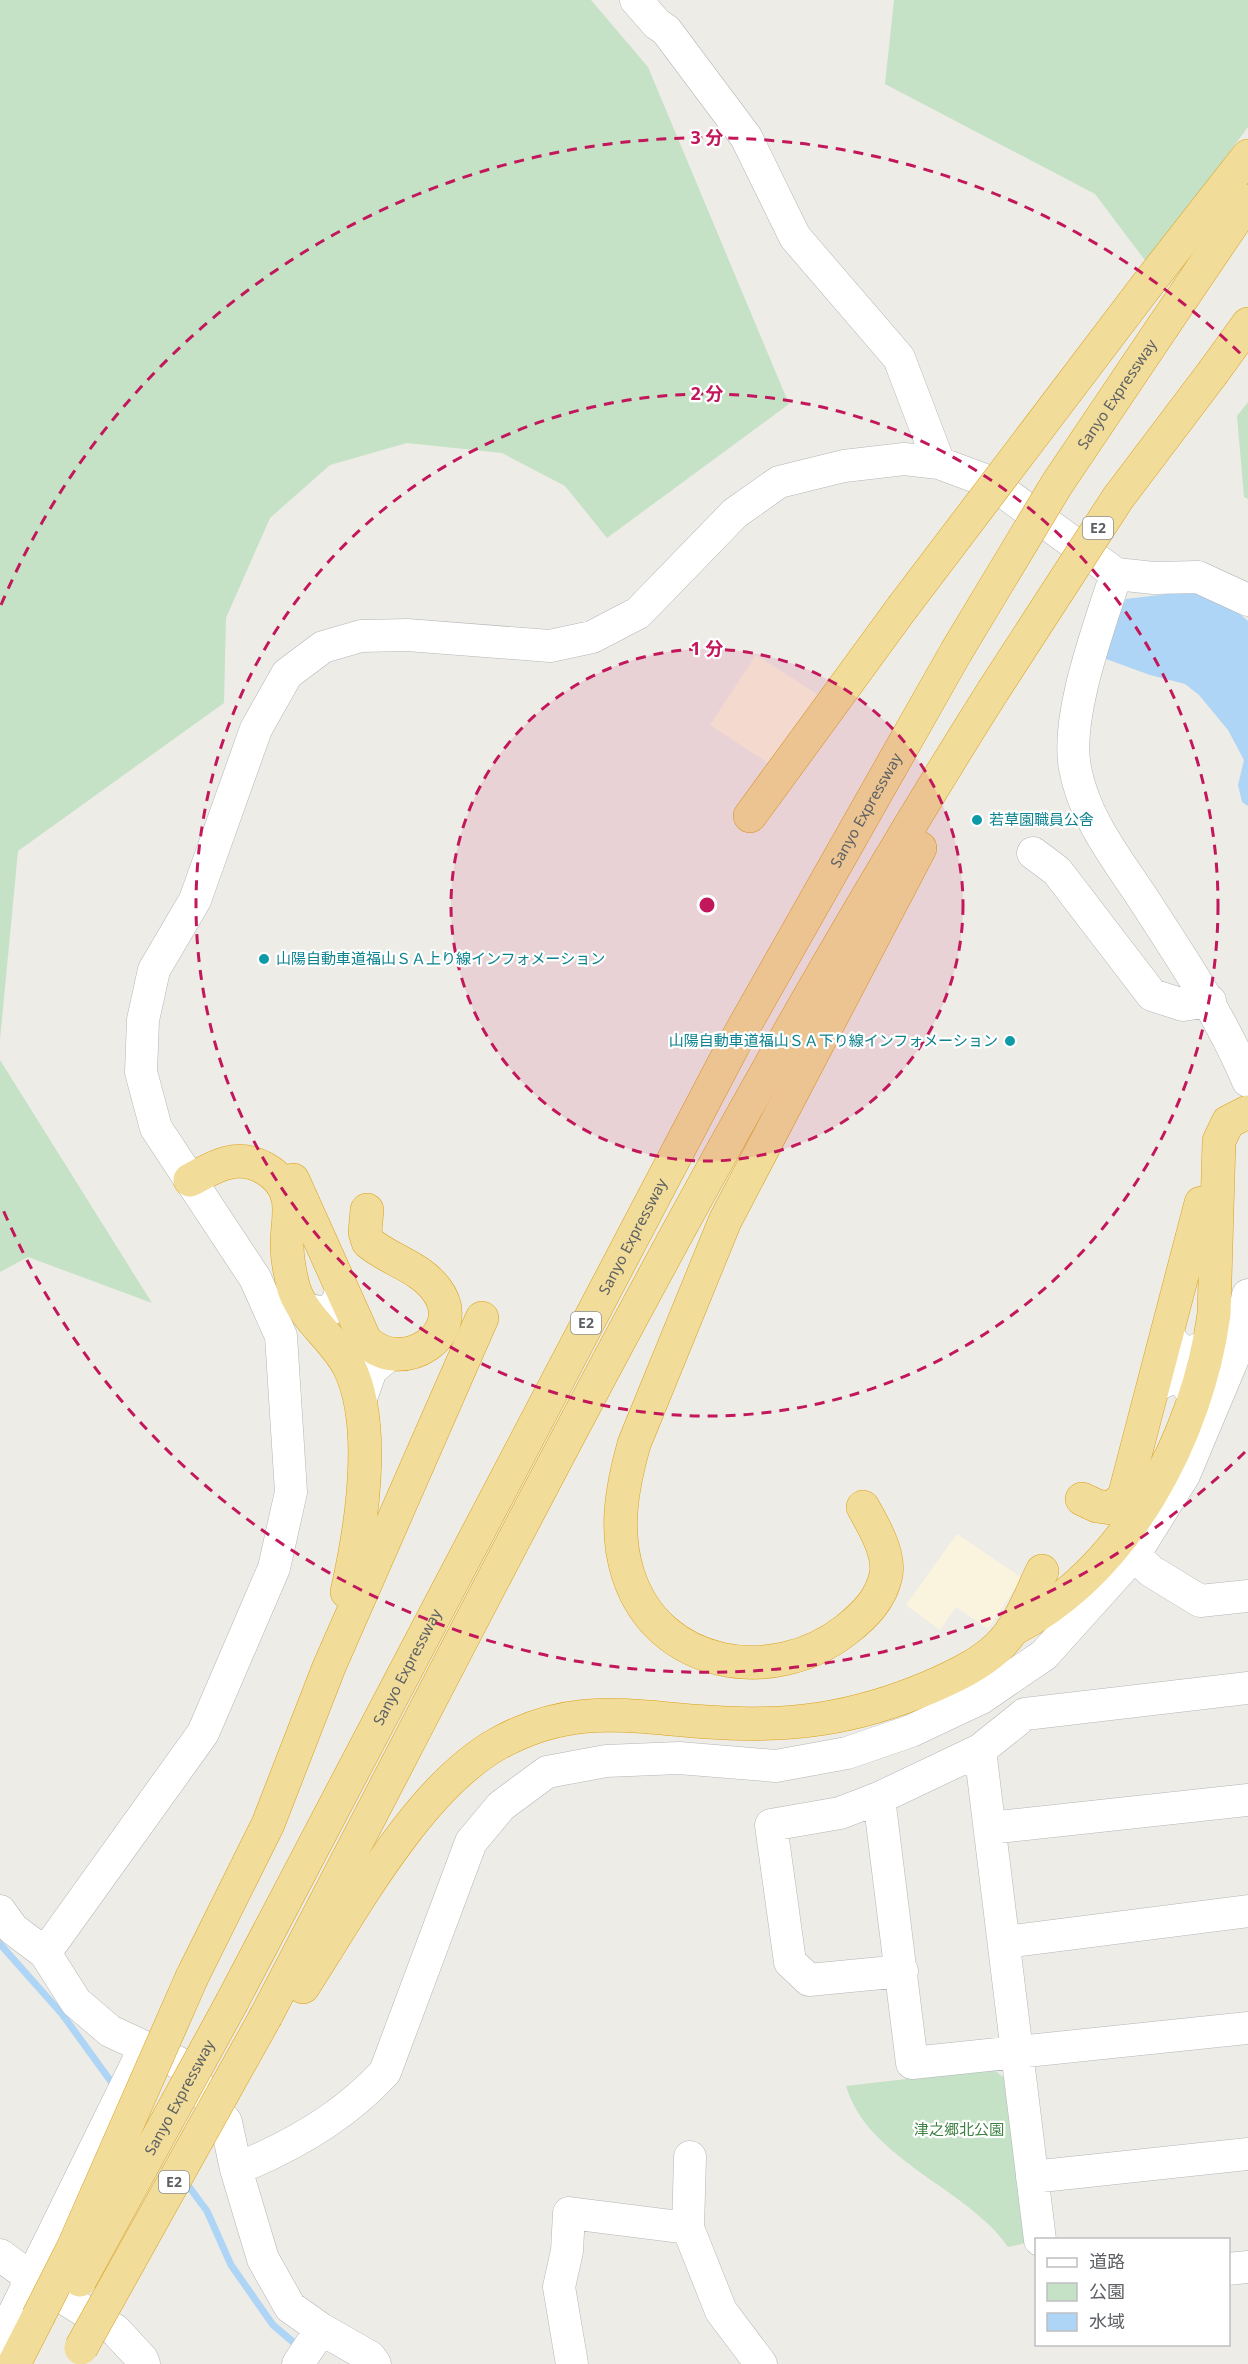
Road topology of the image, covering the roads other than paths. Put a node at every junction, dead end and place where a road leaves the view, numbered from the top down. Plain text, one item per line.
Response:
1 (636, 0) edge
2 (1248, 156) edge
3 (1248, 201) edge
4 (1248, 324) edge
5 (939, 463) junction
6 (1116, 574) junction
7 (1248, 600) edge
8 (993, 692) junction
9 (750, 816) dead end
10 (1033, 853) dead end
11 (1210, 1001) junction
12 (1248, 1081) edge
13 (1248, 1112) edge
14 (190, 1180) junction
15 (367, 1210) dead end
16 (340, 1287) junction
17 (1248, 1294) edge
18 (303, 1306) junction
19 (482, 1318) dead end
20 (1168, 1333) junction
21 (1210, 1342) junction
22 (390, 1354) junction
23 (1153, 1389) junction
24 (1195, 1400) junction
25 (360, 1401) junction
26 (1082, 1499) dead end
27 (863, 1507) dead end
28 (1134, 1555) junction
29 (1042, 1571) dead end
30 (1248, 1596) edge
31 (1012, 1630) junction
32 (329, 1667) junction
33 (1248, 1688) edge
34 (980, 1750) junction
35 (879, 1798) junction
36 (1248, 1800) edge
37 (990, 1828) junction
38 (0, 1911) edge
39 (1248, 1911) edge
40 (1005, 1942) junction
41 (45, 1953) junction
42 (902, 1971) junction
43 (272, 2020) junction
44 (1248, 2028) edge
45 (146, 2047) junction
46 (1018, 2054) junction
47 (1248, 2154) edge
48 (690, 2157) dead end
49 (236, 2169) junction
50 (1032, 2177) junction
51 (688, 2228) junction
52 (1040, 2238) edge
53 (0, 2255) edge
54 (1248, 2267) edge
55 (1230, 2269) edge
56 (30, 2277) junction
57 (45, 2322) junction
58 (321, 2329) junction
59 (0, 2342) edge
60 (76, 2356) edge
61 (14, 2364) edge
62 (31, 2364) edge
63 (144, 2364) edge
64 (298, 2364) edge
65 (375, 2364) edge
66 (572, 2364) edge
67 (761, 2364) edge

1 - 5 street
2 - 9 highway, bridge
3 - 57 highway, Sanyo Expressway / E2, bridge
4 - 8 highway, E2, bridge
5 - 6 street
5 - 14 street
6 - 7 street
6 - 11 street
8 - 27 highway
8 - 43 highway, E2
10 - 11 street
11 - 12 street
13 - 20 highway
13 - 21 highway
14 - 16 highway
14 - 18 highway
14 - 41 street
15 - 22 highway
16 - 18 street
16 - 22 highway
17 - 28 street
18 - 25 highway
19 - 32 highway
20 - 21 street
20 - 23 highway
21 - 24 highway
22 - 25 street
23 - 24 street
23 - 26 highway
24 - 31 highway
25 - 32 highway
28 - 30 street
28 - 49 street
29 - 31 highway
31 - 43 highway
32 - 57 highway, bridge
33 - 34 street
34 - 35 street
34 - 37 street
35 - 42 street
35 - 42 street
36 - 37 street
37 - 40 street
38 - 41 street
39 - 40 street
40 - 46 street
41 - 45 street
42 - 46 street
43 - 60 highway, E2, bridge
44 - 46 street
45 - 49 street
45 - 56 street
46 - 50 street
47 - 50 street
48 - 51 street
49 - 58 street
50 - 52 street
51 - 66 street
51 - 67 street
53 - 56 street
54 - 55 street
56 - 59 street
56 - 63 street
57 - 61 highway
57 - 62 highway, Sanyo Expressway / E2
58 - 64 street
58 - 65 street

